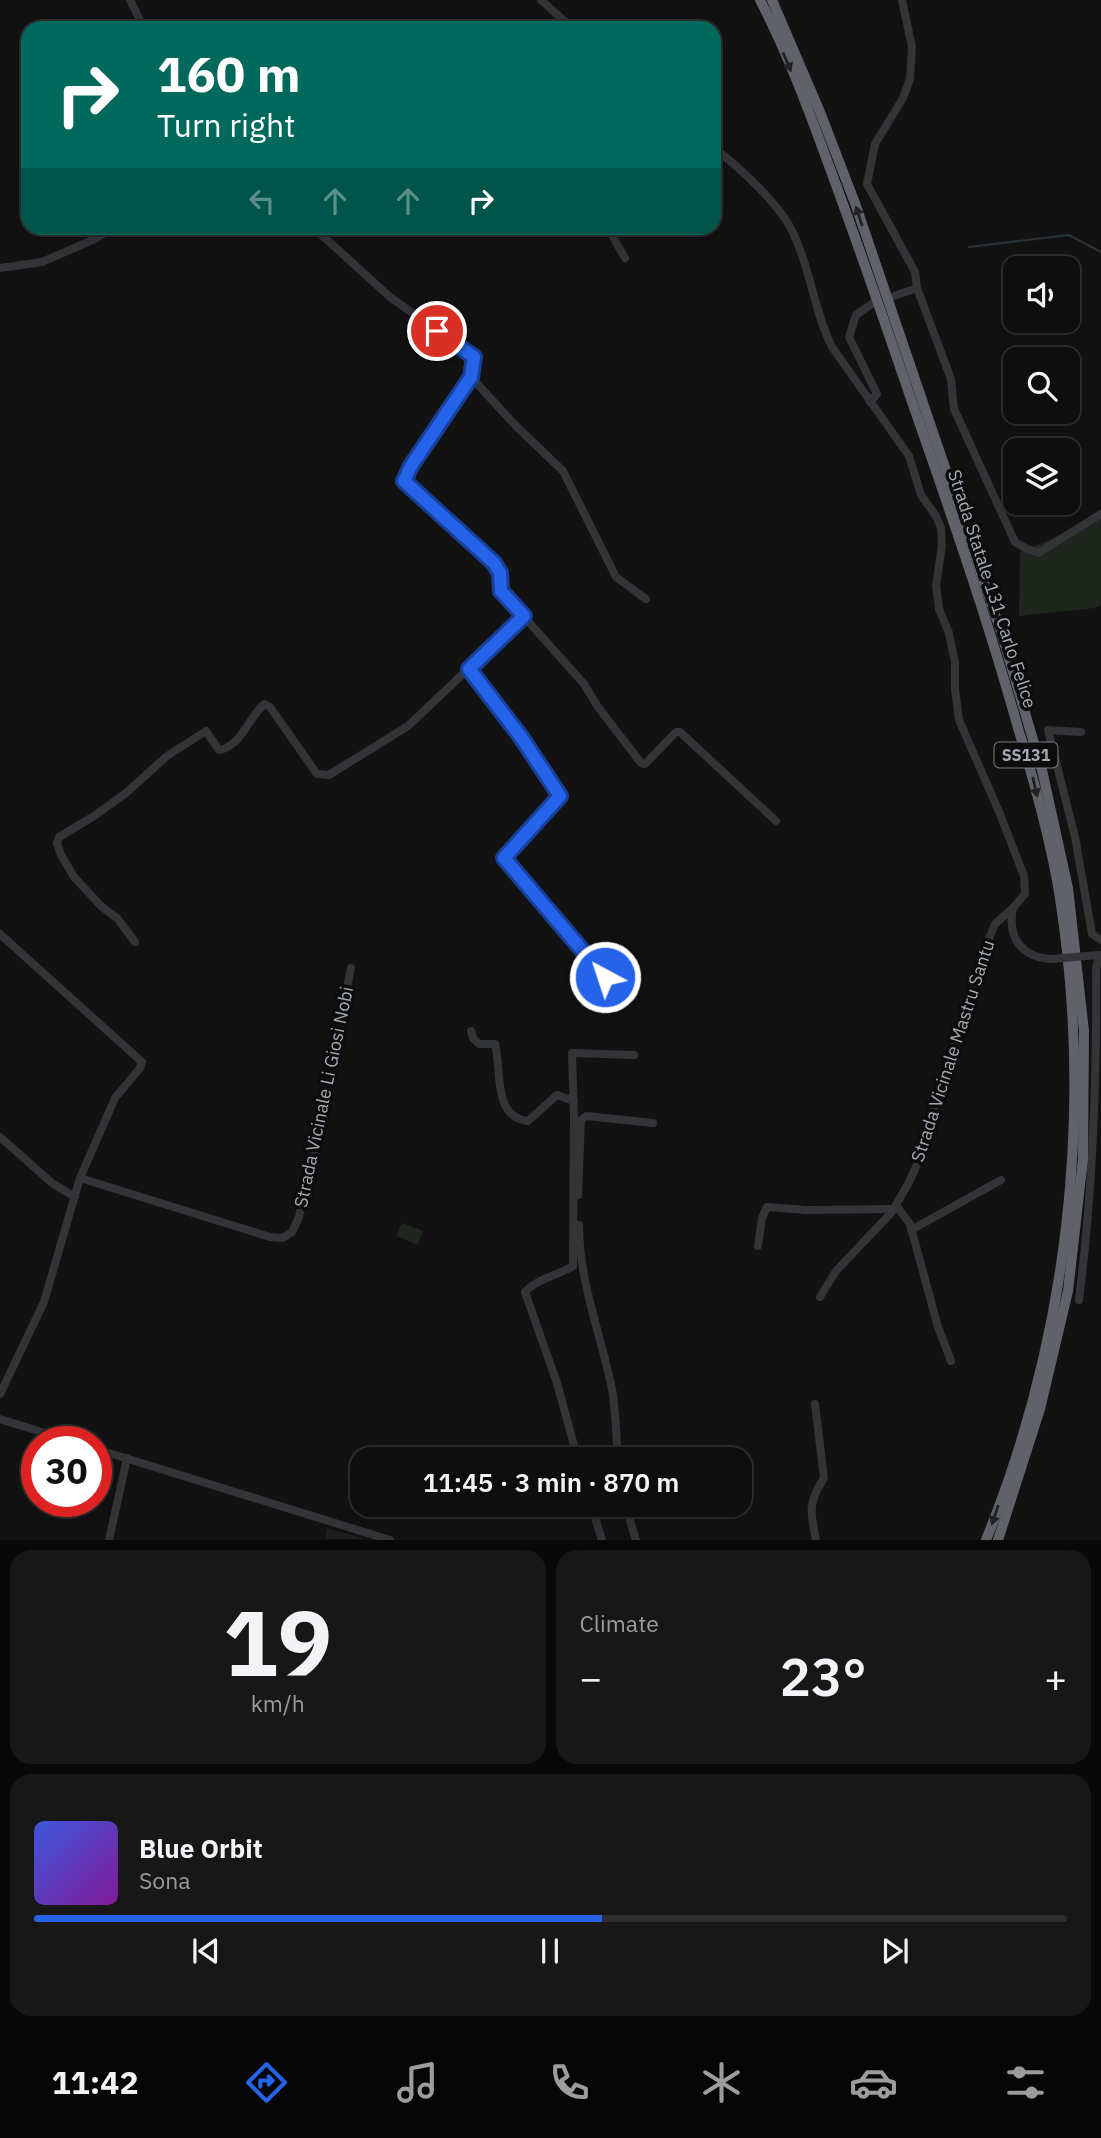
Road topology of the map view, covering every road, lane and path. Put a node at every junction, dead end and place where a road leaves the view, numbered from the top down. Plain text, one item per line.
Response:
1 (130, 0) edge
2 (541, 0) edge
3 (760, 0) edge
4 (772, 0) edge
5 (902, 0) edge
6 (140, 21) edge
7 (564, 21) edge
8 (721, 153) edge
9 (102, 235) edge
10 (321, 235) edge
11 (612, 235) edge
12 (625, 258) dead end
13 (0, 268) edge
14 (917, 288) junction
15 (891, 297) dead end
16 (873, 303) dead end
17 (471, 377) junction
18 (870, 402) junction
19 (1101, 514) edge
20 (646, 599) dead end
21 (524, 616) junction
22 (469, 669) junction
23 (1081, 732) dead end
24 (776, 821) dead end
25 (1013, 908) junction
26 (0, 934) edge
27 (1101, 940) edge
28 (135, 942) dead end
29 (1100, 955) edge
30 (351, 968) dead end
31 (605, 977) dead end
32 (471, 1031) dead end
33 (634, 1055) dead end
34 (574, 1101) junction
35 (653, 1123) dead end
36 (0, 1137) edge
37 (80, 1178) junction
38 (1001, 1180) dead end
39 (75, 1197) junction
40 (895, 1207) junction
41 (911, 1230) junction
42 (758, 1246) dead end
43 (820, 1297) dead end
44 (1079, 1300) dead end
45 (951, 1361) dead end
46 (0, 1394) edge
47 (815, 1404) dead end
48 (0, 1419) edge
49 (23, 1426) edge
50 (574, 1447) edge
51 (617, 1447) edge
52 (112, 1454) edge
53 (127, 1458) junction
54 (595, 1517) edge
55 (627, 1517) edge
56 (109, 1539) edge
57 (390, 1539) edge
58 (602, 1539) edge
59 (636, 1539) edge
60 (816, 1539) edge
61 (986, 1539) edge
62 (999, 1539) edge

1 - 6 street
2 - 7 street
3 -> 61 highway, Strada Statale 131 Carlo Felice / SS131
62 -> 4 highway, Strada Statale 131 Carlo Felice / SS131
5 - 14 street
8 - 18 street
9 - 13 street
10 - 17 street
11 - 12 street
14 - 15 street
14 - 19 street
16 - 18 street
17 - 20 street
17 - 21 street
18 - 25 street
21 - 22 street
21 - 24 street
22 - 28 street
22 - 31 street
23 - 27 street
25 - 29 street, bridge
25 - 40 street, Strada Vicinale Mastru Santu
26 - 37 street
29 - 44 street
30 - 37 street, Strada Vicinale Li Giosi Nobi
32 - 34 street
33 - 34 street
34 - 50 street
35 - 51 street
36 - 39 street
37 - 39 street
38 - 41 street
39 - 46 street
40 - 41 street
40 - 42 street
40 - 43 street, Strada Vicinale Mastru Santu
41 - 45 street
47 - 60 street
48 - 49 street
52 - 53 street
53 - 56 street
53 - 57 street
54 - 58 street
55 - 59 street

